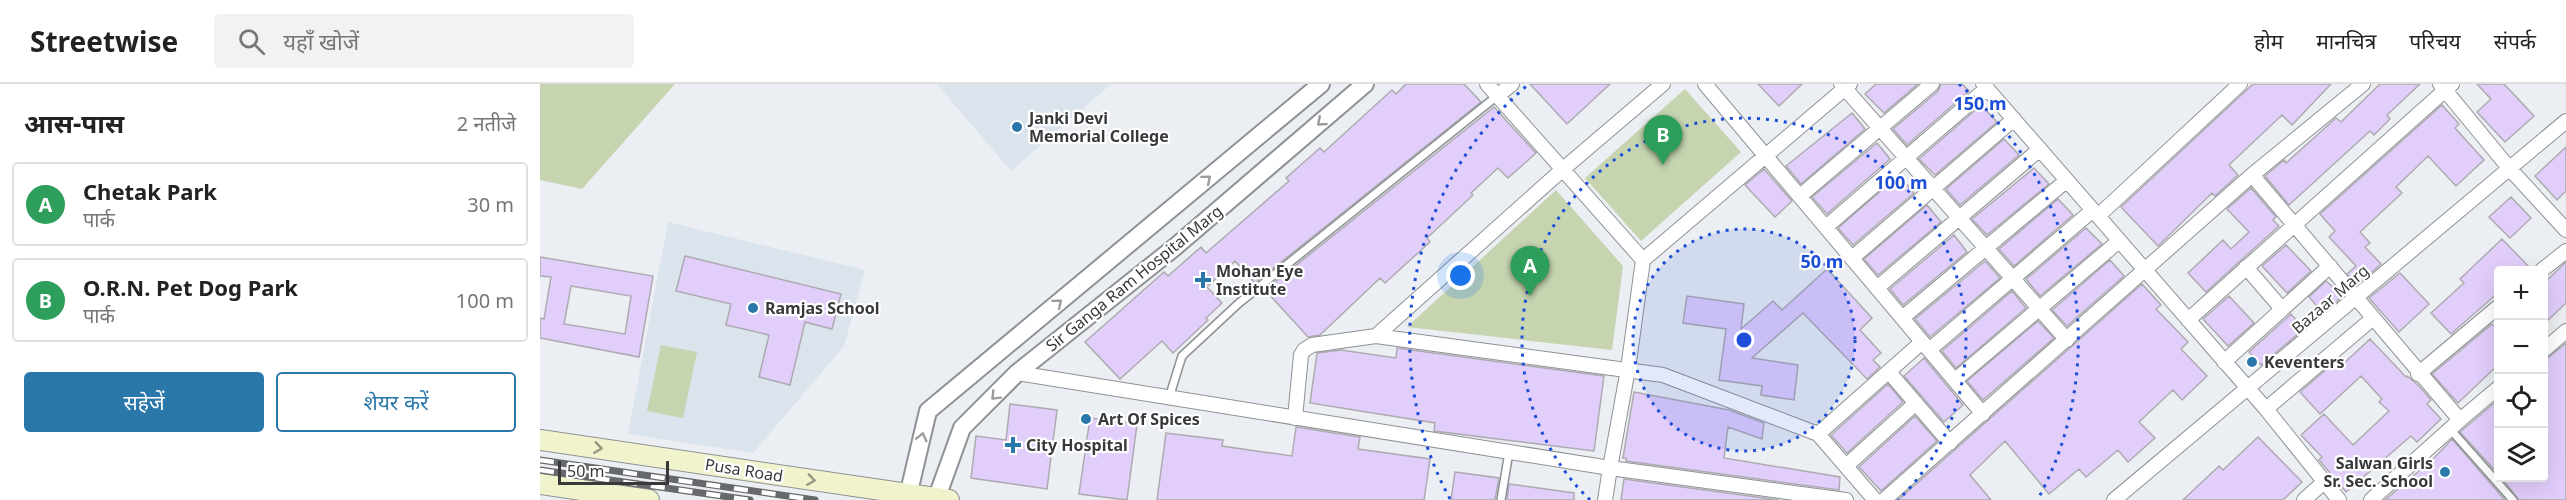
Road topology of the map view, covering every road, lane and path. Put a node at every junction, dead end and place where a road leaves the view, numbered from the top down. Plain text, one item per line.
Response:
1 (1321, 84) edge
2 (1365, 84) edge
3 (1487, 84) edge
4 (1512, 84) edge
5 (1663, 84) edge
6 (1705, 84) edge
7 (1932, 84) edge
8 (2240, 84) edge
9 (2363, 84) edge
10 (1845, 85) edge
11 (1985, 86) edge
12 (2446, 86) edge
13 (1497, 96) junction
14 (2014, 119) junction
15 (2566, 121) edge
16 (1880, 128) junction
17 (2040, 149) junction
18 (1766, 156) junction
19 (1906, 158) junction
20 (2509, 168) junction
21 (1562, 170) junction
22 (2252, 175) junction
23 (2066, 181) junction
24 (1934, 188) junction
25 (1800, 196) junction
26 (2095, 213) junction
27 (1960, 218) junction
28 (2294, 224) junction
29 (1826, 227) junction
30 (2566, 230) edge
31 (2119, 241) junction
32 (1986, 248) junction
33 (2566, 251) edge
34 (1852, 258) junction
35 (1643, 260) junction
36 (2330, 266) junction
37 (2547, 266) edge
38 (2246, 267) junction
39 (2146, 270) junction
40 (2013, 279) junction
41 (1877, 288) junction
42 (2356, 297) junction
43 (2039, 309) junction
44 (2283, 309) junction
45 (2494, 311) edge
46 (1902, 318) junction
47 (2188, 320) junction
48 (2372, 320) junction
49 (2566, 331) edge
50 (1376, 336) junction
51 (2067, 340) junction
52 (1926, 346) junction
53 (2548, 347) edge
54 (2224, 362) junction
55 (1628, 369) junction
56 (1888, 372) junction
57 (1017, 373) junction
58 (2418, 374) junction
59 (1955, 380) junction
60 (2248, 390) junction
61 (2494, 392) edge
62 (1169, 398) junction
63 (1916, 403) junction
64 (2266, 410) junction
65 (1983, 414) junction
66 (1294, 418) junction
67 (2455, 424) junction
68 (1818, 434) junction
69 (540, 440) edge
70 (1950, 443) junction
71 (1509, 452) junction
72 (1846, 466) junction
73 (1610, 468) junction
74 (2324, 482) junction
75 (540, 484) edge
76 (618, 497) edge
77 (908, 497) edge
78 (941, 499) edge
79 (649, 500) edge
80 (1501, 500) edge
81 (1605, 500) edge
82 (1846, 500) edge
83 (1875, 500) edge
84 (1884, 500) edge
85 (2114, 500) edge
86 (2304, 500) edge
87 (2339, 500) edge
88 (2371, 500) edge
89 (2513, 500) edge

77 -> 1 street, Sir Ganga Ram Hospital Marg
2 -> 57 street, Sir Ganga Ram Hospital Marg
3 - 13 street
4 - 13 street
5 - 21 street
6 - 18 street
7 - 16 street
8 - 26 street
9 - 22 street
10 - 16 street
10 - 18 street
11 - 14 street
11 - 19 street
12 - 20 street
12 - 28 street
13 - 21 street
13 - 62 lane
14 - 17 street
14 - 24 street
15 - 20 street, Bazaar Marg
16 - 19 street
16 - 25 street
17 - 23 street
17 - 27 street
18 - 25 street
18 - 35 street
19 - 24 street
19 - 29 street
20 - 30 street
20 - 42 street, Bazaar Marg
21 - 35 street
21 - 50 street
22 - 28 street
22 - 39 street
23 - 26 street
23 - 32 street
24 - 27 street
24 - 34 street
25 - 29 street
26 - 31 street
26 - 40 street
27 - 32 street
27 - 41 street
28 - 36 street
28 - 38 street
29 - 34 street
31 - 39 street
31 - 43 street
32 - 40 street
32 - 46 street
33 - 37 street
34 - 41 street
35 - 55 street
36 - 42 street
36 - 44 street
38 - 44 street
38 - 47 street
39 - 47 street
39 - 51 street
40 - 43 street
40 - 52 street
41 - 46 street
42 - 48 street
42 - 60 street, Bazaar Marg
43 - 51 street
43 - 59 street
44 - 54 street
45 - 58 street
46 - 52 street
47 - 54 street
48 - 58 street
48 - 64 street
49 - 53 street
50 - 55 street
50 - 66 street
51 - 65 street
52 - 56 street
52 - 59 street
54 - 60 street
55 - 68 street
55 - 73 street
56 - 63 street
56 - 68 street
57 - 62 street
57 -> 78 street, Sir Ganga Ram Hospital Marg
58 - 67 street
59 - 65 street
60 - 64 street
60 - 85 street, Bazaar Marg
61 - 67 street
62 - 66 street
63 - 70 street
63 - 72 street
64 - 74 street
65 - 70 street
66 - 71 street
67 - 88 street
67 - 89 lane
68 - 72 street
69 -> 77 main road, Pusa Road
70 - 84 street
71 - 73 street
71 - 80 lane
72 - 83 street
73 - 81 street
73 - 82 street
74 - 86 street
74 - 87 street
75 - 76 main road
76 - 79 main road
77 - 78 main road, Pusa Road

